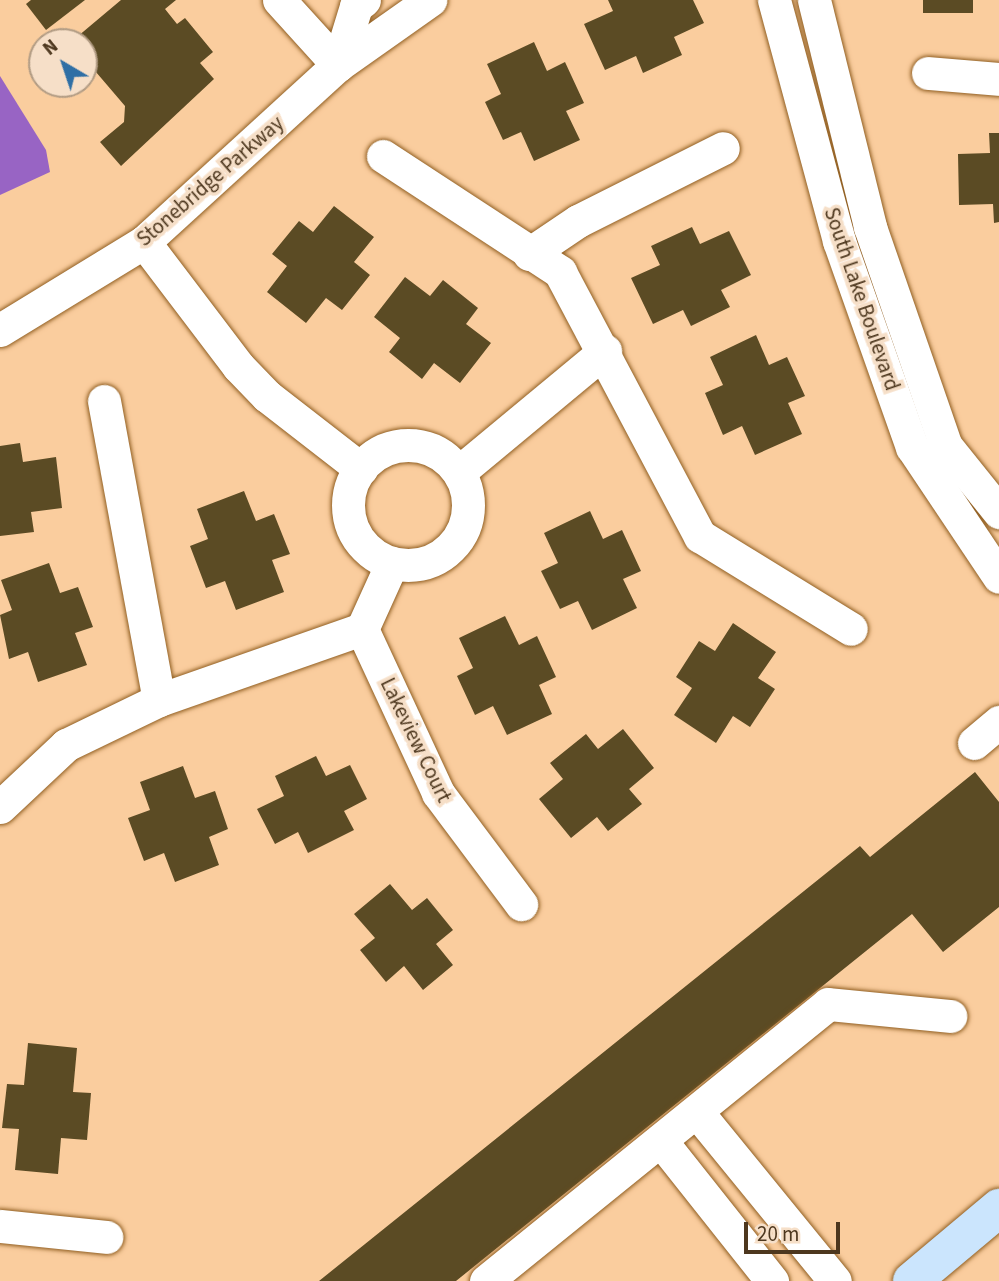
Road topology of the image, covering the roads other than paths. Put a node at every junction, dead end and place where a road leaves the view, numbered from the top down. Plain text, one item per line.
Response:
1 (279, 0) edge
2 (364, 0) edge
3 (430, 0) edge
4 (774, 0) edge
5 (814, 0) edge
6 (338, 65) junction
7 (928, 73) dead end
8 (999, 79) edge
9 (723, 148) dead end
10 (383, 156) dead end
11 (144, 242) junction
12 (529, 254) junction
13 (0, 330) edge
14 (605, 351) junction
15 (104, 401) dead end
16 (361, 469) junction
17 (459, 472) junction
18 (999, 512) edge
19 (392, 563) junction
20 (999, 577) edge
21 (362, 629) junction
22 (851, 629) dead end
23 (159, 700) junction
24 (0, 807) edge
25 (521, 904) dead end
26 (950, 1016) dead end
27 (697, 1112) junction
28 (661, 1141) junction
29 (999, 1209) edge
30 (0, 1226) edge
31 (106, 1237) dead end
32 (486, 1281) edge
33 (772, 1281) edge
34 (835, 1281) edge
35 (912, 1281) edge

1 - 6 street
2 - 6 street
3 - 6 street, Stonebridge Parkway
4 - 20 street, South Lake Boulevard
5 - 18 street, South Lake Boulevard
6 - 11 street, Stonebridge Parkway
7 - 8 street
9 - 12 street
10 - 12 street
11 - 13 street, Stonebridge Parkway
11 - 16 street
12 - 14 street
14 - 17 street
14 - 22 street
15 - 23 street
16 - 17 street
16 - 19 street
17 - 19 street
19 - 21 street
21 - 23 street
21 - 25 street, Lakeview Court
23 - 24 street
26 - 27 street
27 - 28 street
27 - 34 street
28 - 32 street
28 - 33 street
29 - 35 main road
30 - 31 street

